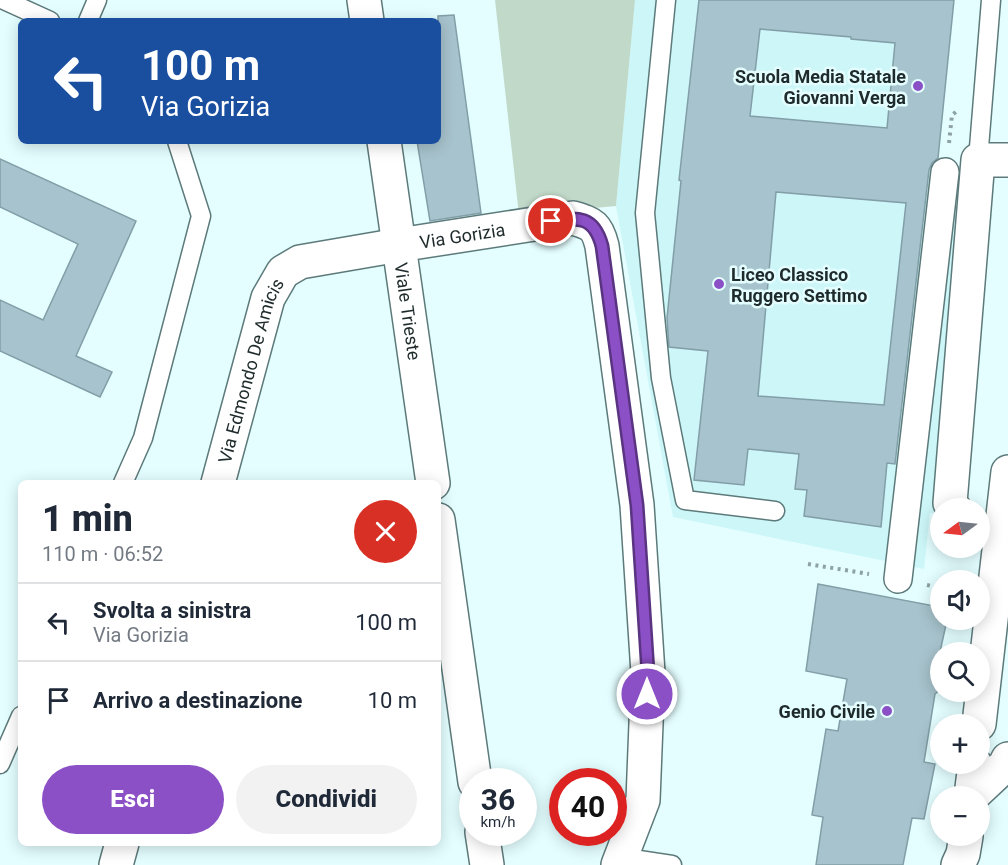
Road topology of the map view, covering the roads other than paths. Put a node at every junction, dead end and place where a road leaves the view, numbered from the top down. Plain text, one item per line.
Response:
1 (4, 0) edge
2 (97, 0) edge
3 (364, 0) edge
4 (666, 0) edge
5 (991, 0) edge
6 (43, 18) edge
7 (89, 18) edge
8 (367, 18) edge
9 (178, 144) edge
10 (384, 144) edge
11 (993, 160) edge
12 (945, 172) dead end
13 (399, 245) junction
14 (1008, 472) edge
15 (124, 480) edge
16 (219, 480) edge
17 (433, 480) edge
18 (951, 498) edge
19 (775, 511) dead end
20 (441, 541) edge
21 (990, 550) edge
22 (989, 558) edge
23 (898, 579) dead end
24 (980, 714) edge
25 (18, 723) edge
26 (1008, 759) edge
27 (0, 764) edge
28 (473, 768) edge
29 (982, 786) edge
30 (121, 846) edge
31 (484, 846) edge
32 (618, 861) edge
33 (116, 865) edge
34 (487, 865) edge
35 (672, 865) edge

1 - 6 lane
2 - 7 lane
3 - 8 street
4 - 19 lane
5 - 11 lane
9 - 15 lane
10 - 13 street, Viale Trieste
11 - 18 street
12 - 23 street
13 - 16 street, Via Edmondo De Amicis
13 - 17 street, Viale Trieste
13 - 32 street, Via Gorizia
14 - 21 street
20 - 28 street
22 - 24 street
25 - 27 lane
26 - 29 street
30 - 33 street
31 - 34 street
32 - 35 lane

